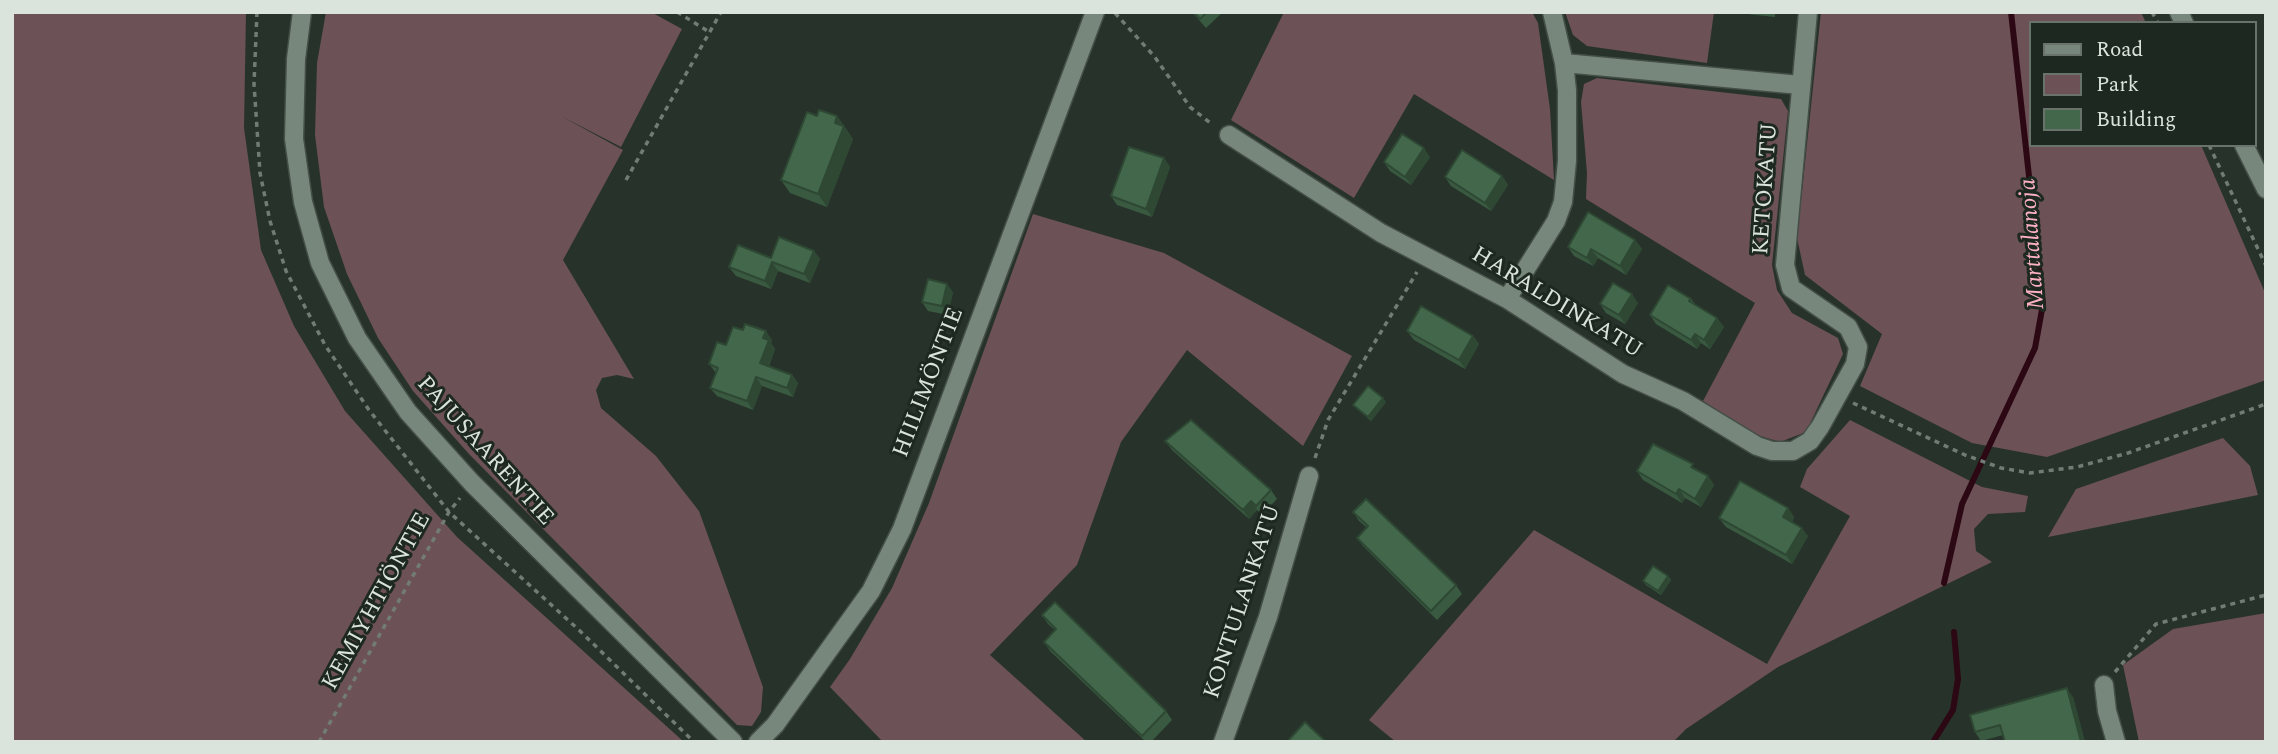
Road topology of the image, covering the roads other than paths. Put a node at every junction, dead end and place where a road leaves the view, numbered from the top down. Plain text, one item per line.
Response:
1 (302, 12) edge
2 (1095, 12) edge
3 (1552, 12) edge
4 (1808, 12) edge
5 (1564, 63) junction
6 (1800, 85) junction
7 (1229, 135) road end
8 (2245, 147) edge
9 (2266, 189) edge
10 (1507, 299) junction
11 (1793, 451) joint
12 (1309, 476) road end
13 (2104, 685) road end
14 (733, 742) edge
15 (758, 742) edge
16 (1223, 742) edge
17 (2116, 742) edge

1 - 14 street, PAJUSAARENTIE
2 - 15 street, HIILIMÖNTIE
3 - 5 street
4 - 6 street, KETOKATU
5 - 6 street
5 - 10 street
6 - 11 street, KETOKATU
7 - 10 street, HARALDINKATU
8 - 9 street
10 - 11 street, HARALDINKATU
12 - 16 street, KONTULANKATU
13 - 17 street

